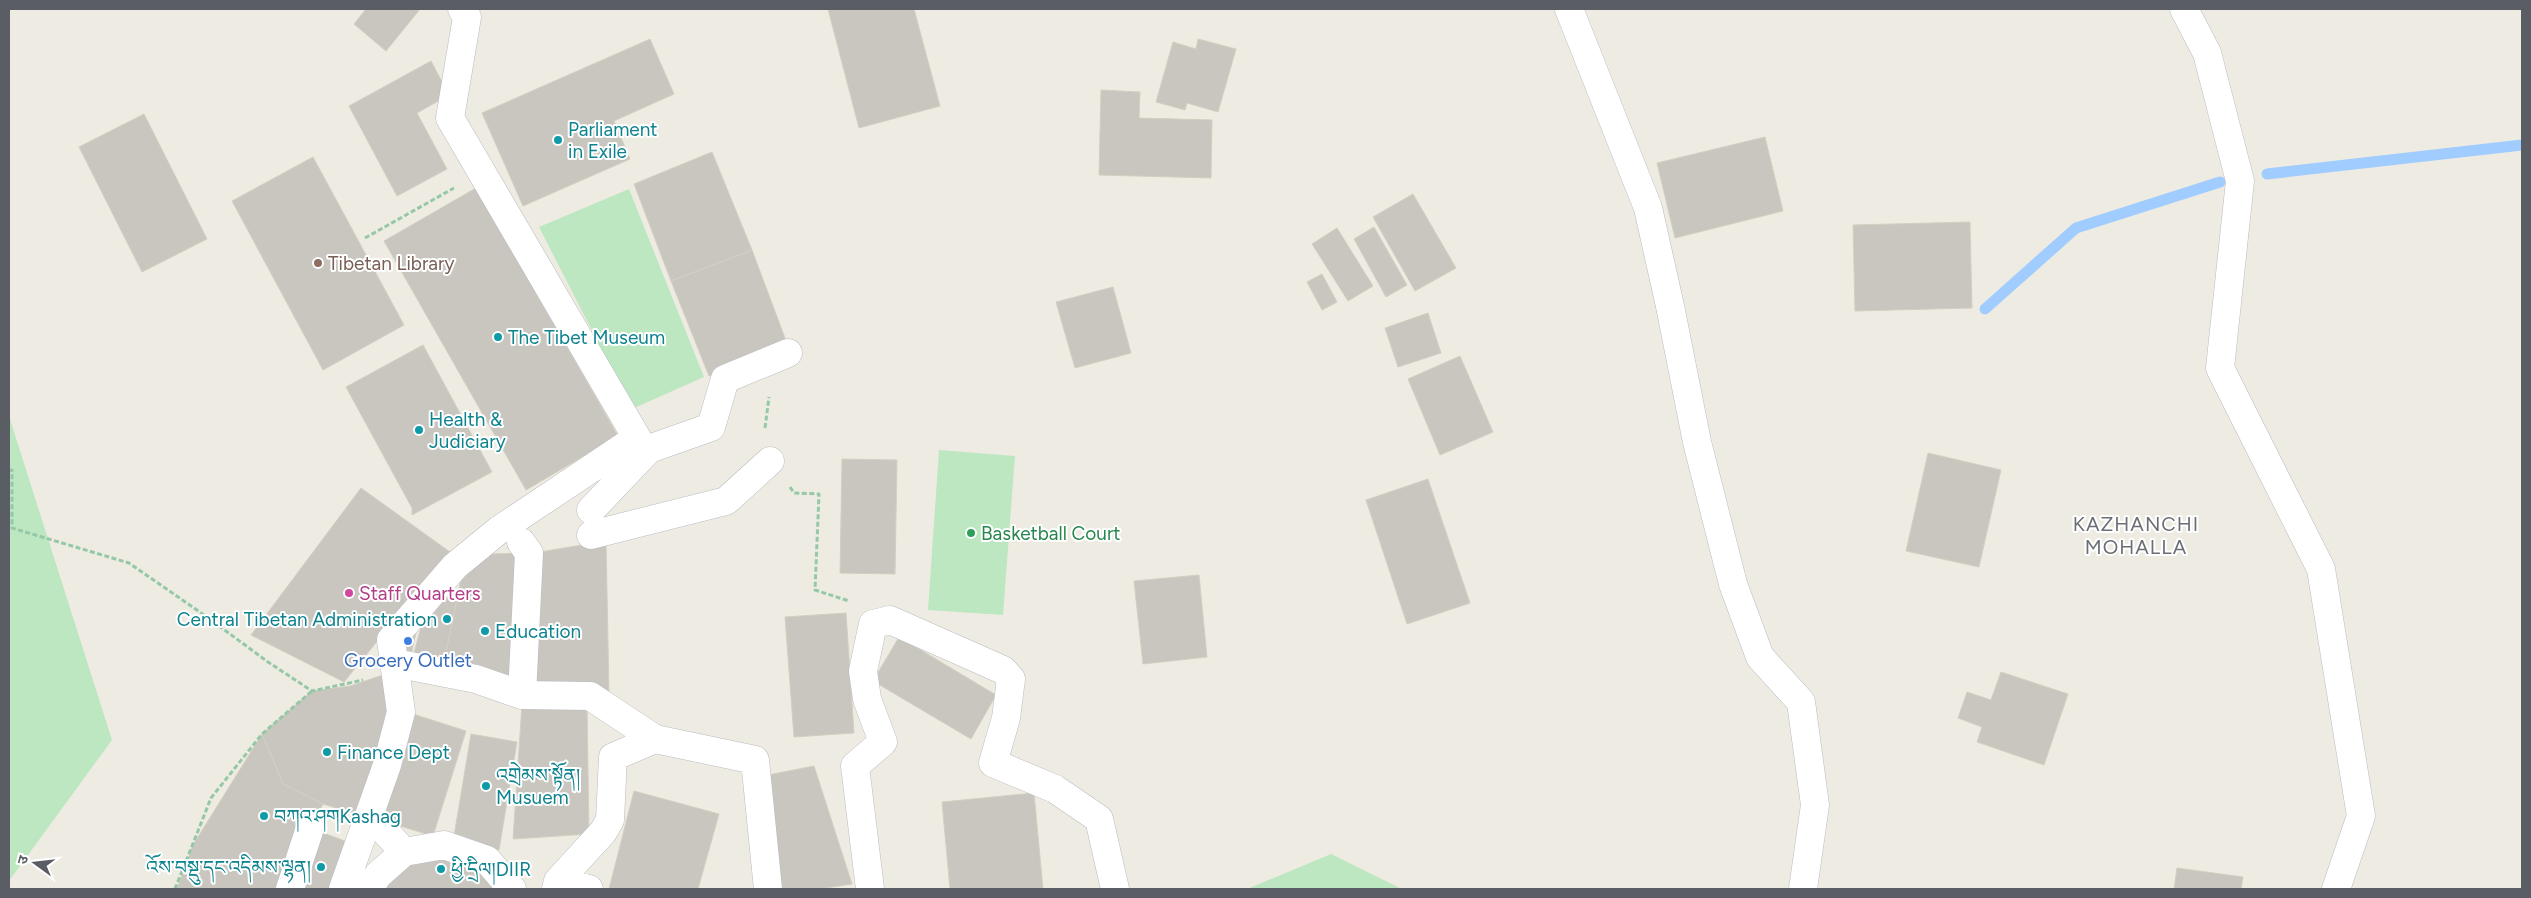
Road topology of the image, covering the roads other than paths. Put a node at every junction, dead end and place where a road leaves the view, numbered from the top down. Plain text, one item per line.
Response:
1 (462, 9) edge
2 (1569, 9) edge
3 (2184, 9) edge
4 (788, 353) road end
5 (770, 462) road end
6 (521, 542) dead end
7 (395, 663) junction
8 (522, 695) junction
9 (655, 739) junction
10 (367, 823) junction
11 (310, 828) dead end
12 (404, 852) junction
13 (557, 885) edge
14 (290, 889) edge
15 (343, 889) edge
16 (369, 889) edge
17 (512, 889) edge
18 (589, 889) edge
19 (768, 889) edge
20 (870, 889) edge
21 (1115, 889) edge
22 (1803, 889) edge
23 (2336, 889) edge

1 - 7 street
2 - 22 street
3 - 23 street
4 - 5 street
6 - 8 street
7 - 8 street
7 - 10 street
8 - 9 street
9 - 13 street
9 - 19 street
10 - 12 street
10 - 15 street
11 - 14 street
12 - 16 street
12 - 17 street
13 - 18 street
20 - 21 street

